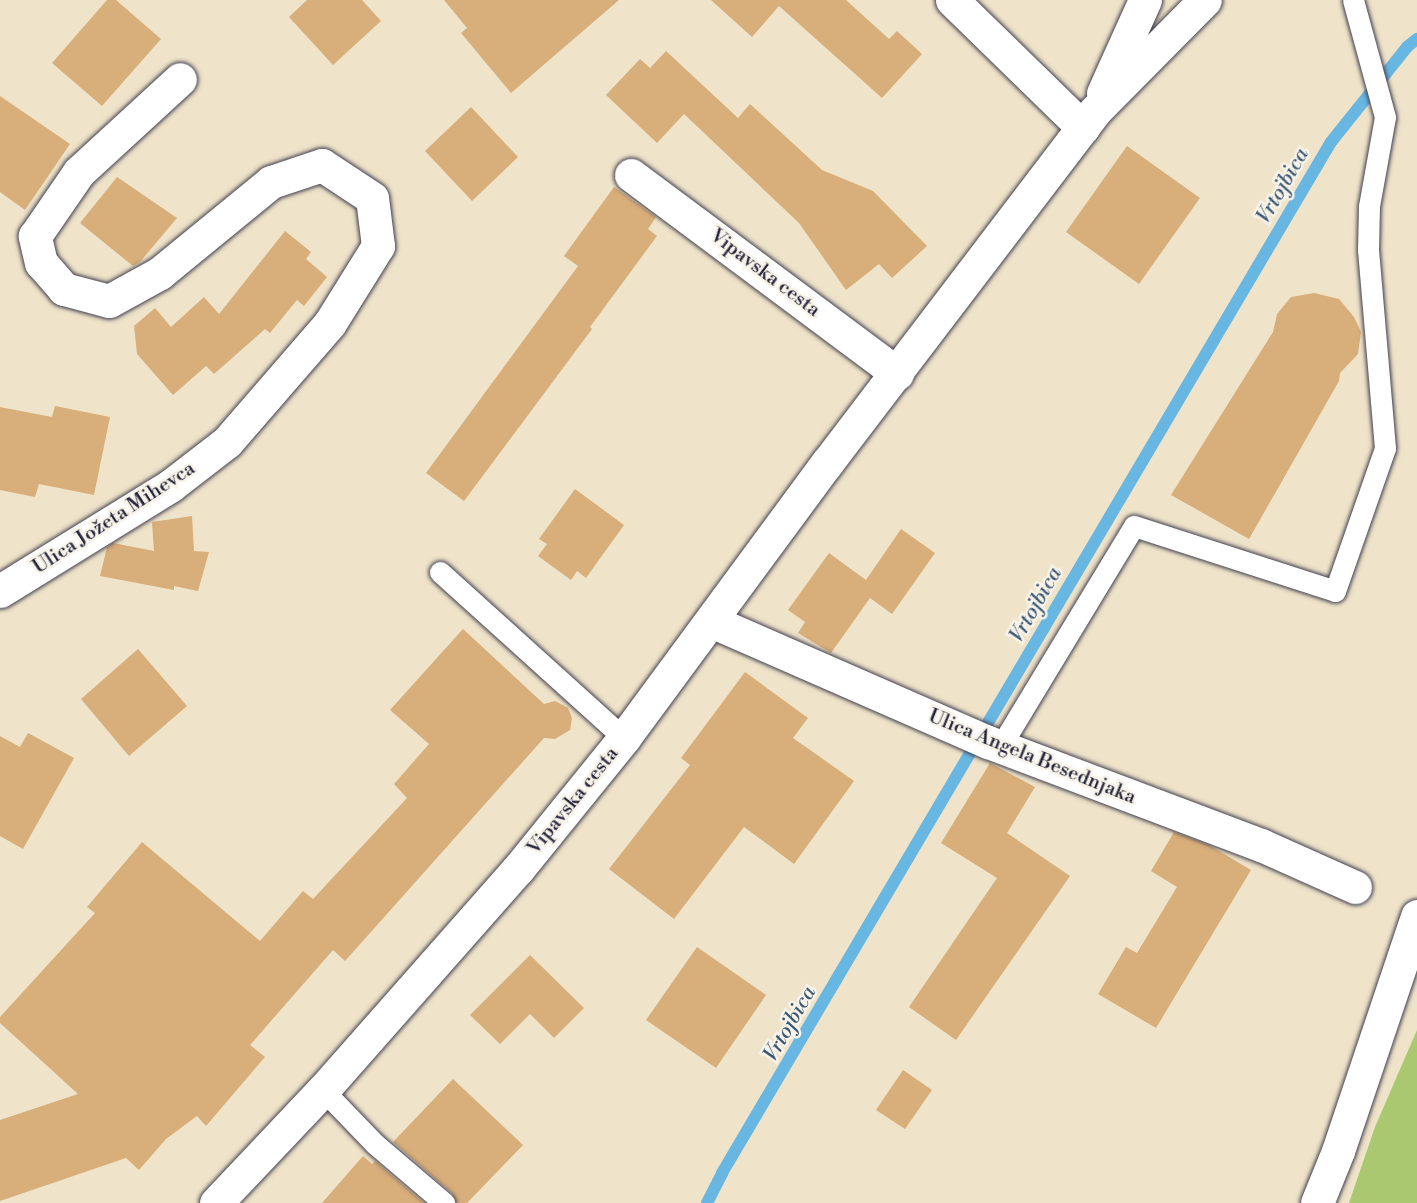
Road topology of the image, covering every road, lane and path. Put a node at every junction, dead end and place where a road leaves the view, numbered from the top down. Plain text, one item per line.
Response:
1 (952, 0) edge
2 (1145, 0) edge
3 (1205, 0) edge
4 (1353, 0) edge
5 (180, 79) dead end
6 (1089, 119) junction
7 (632, 175) dead end
8 (897, 373) junction
9 (440, 572) dead end
10 (0, 591) edge
11 (711, 621) junction
12 (624, 738) junction
13 (994, 745) junction
14 (1355, 887) dead end
15 (1417, 916) edge
16 (323, 1090) junction
17 (216, 1203) edge
18 (444, 1203) edge
19 (1317, 1203) edge

1 - 6 street
2 - 6 street
3 - 6 street, Vipavska cesta
4 - 13 lane
5 - 10 street, Ulica Jožeta Mihevca
6 - 8 street, Vipavska cesta
7 - 8 street, Vipavska cesta
8 - 11 street, Vipavska cesta
9 - 12 lane
11 - 12 street, Vipavska cesta
11 - 13 street, Ulica Angela Besednjaka
12 - 16 street, Vipavska cesta
13 - 14 street, Ulica Angela Besednjaka
15 - 19 street
16 - 17 street, Vipavska cesta
16 - 18 lane

